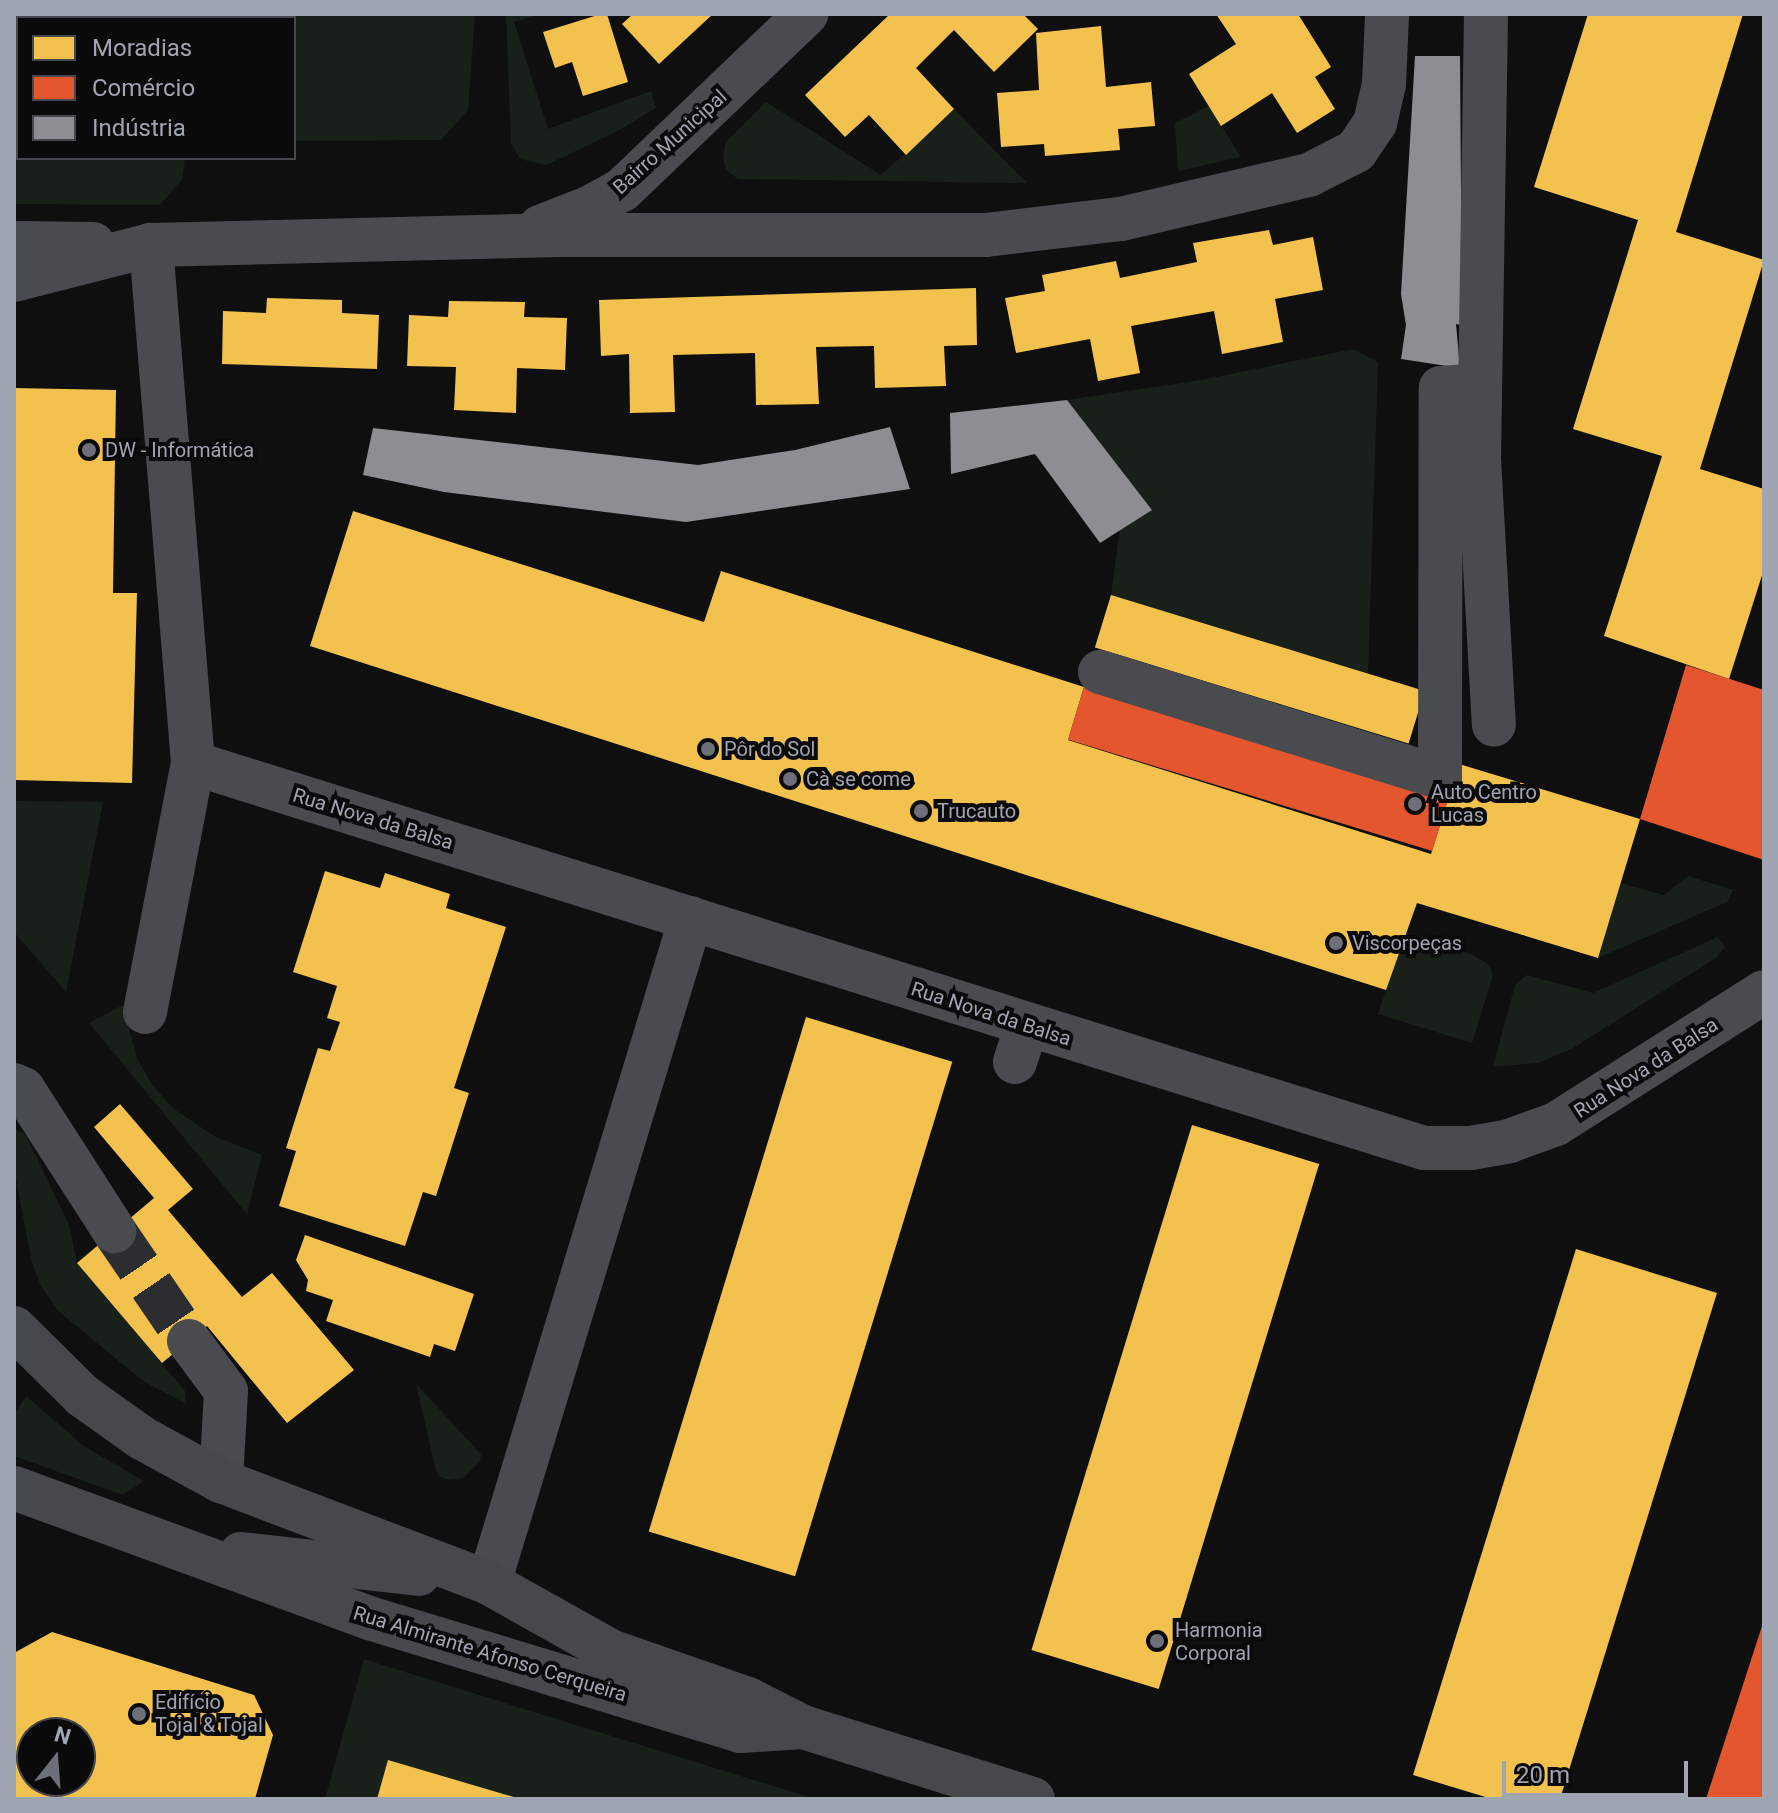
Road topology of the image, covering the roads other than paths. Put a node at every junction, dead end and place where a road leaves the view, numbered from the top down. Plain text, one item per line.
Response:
1 (806, 14) edge
2 (1387, 14) edge
3 (1486, 14) edge
4 (651, 164) junction
5 (671, 235) junction
6 (511, 236) junction
7 (14, 243) edge
8 (151, 245) junction
9 (14, 280) edge
10 (1480, 385) junction
11 (1100, 672) dead end
12 (1494, 725) dead end
13 (193, 763) junction
14 (691, 918) junction
15 (1764, 992) edge
16 (145, 1012) dead end
17 (14, 1085) edge
18 (114, 1231) tunnel mouth
19 (14, 1328) edge
20 (189, 1341) tunnel mouth
21 (221, 1481) junction
22 (14, 1488) edge
23 (70, 1509) junction
24 (14, 1510) edge
25 (183, 1550) junction
26 (489, 1583) junction
27 (803, 1727) junction
28 (1033, 1799) edge

1 - 4 street, Bairro Municipal
2 - 5 street
3 - 10 street
4 - 5 street
4 - 6 street, Bairro Municipal
5 - 6 street
6 - 8 street
7 - 8 street
8 - 9 street
8 - 13 street
10 - 11 street
10 - 12 street
13 - 14 street, Rua Nova da Balsa
13 - 16 street
14 - 15 street, Rua Nova da Balsa
14 - 26 street
17 - 18 street
19 - 21 main road, Rua Almirante Afonso Cerqueira
20 - 21 street
21 - 26 main road, Rua Almirante Afonso Cerqueira
22 - 23 main road, Rua Almirante Afonso Cerqueira
23 - 24 main road
23 - 25 main road, Rua Almirante Afonso Cerqueira
25 - 26 main road, Rua Almirante Afonso Cerqueira
25 - 27 main road, Rua Almirante Afonso Cerqueira
26 - 27 main road, Rua Almirante Afonso Cerqueira
27 - 28 main road, Rua Almirante Afonso Cerqueira

